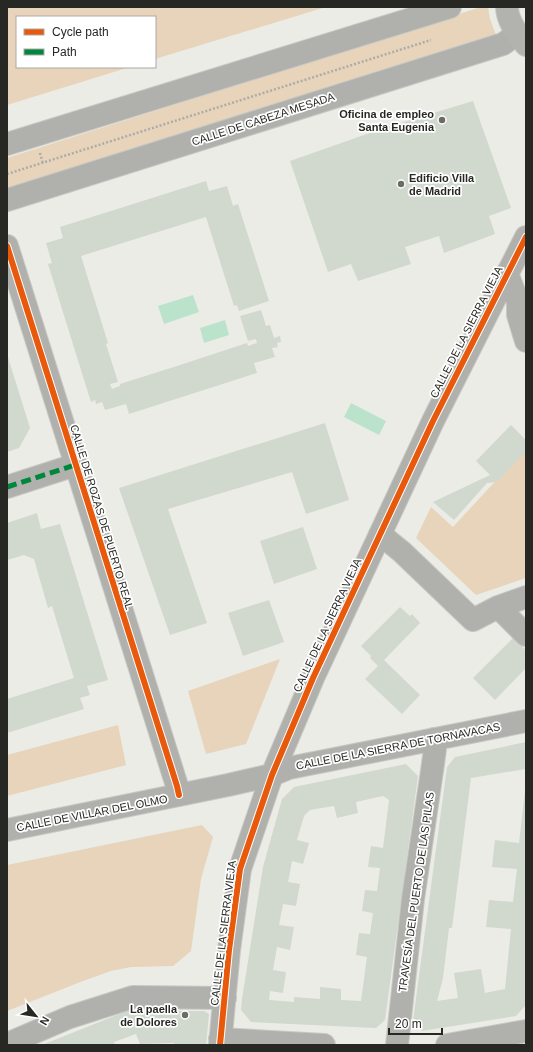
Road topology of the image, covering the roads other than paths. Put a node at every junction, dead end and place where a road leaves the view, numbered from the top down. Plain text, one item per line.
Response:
1 (450, 7) edge
2 (507, 7) edge
3 (521, 39) edge
4 (7, 144) edge
5 (7, 200) edge
6 (526, 237) edge
7 (7, 246) edge
8 (507, 273) junction
9 (488, 310) junction
10 (518, 315) junction
11 (526, 341) edge
12 (75, 465) junction
13 (7, 487) edge
14 (380, 534) junction
15 (526, 598) edge
16 (498, 607) junction
17 (526, 635) edge
18 (526, 721) edge
19 (434, 739) junction
20 (272, 775) junction
21 (179, 795) junction
22 (7, 830) edge
23 (225, 998) junction
24 (526, 1031) edge
25 (220, 1042) edge
26 (7, 1044) edge
27 (324, 1045) edge
28 (397, 1045) edge
29 (447, 1045) edge

1 - 4 street
2 - 3 main road
3 - 5 street, CALLE DE CABEZA MESADA
6 - 8 street, CALLE DE LA SIERRA VIEJA
7 - 12 street, CALLE DE ROZAS DE PUERTO REAL
8 - 9 street, CALLE DE LA SIERRA VIEJA
8 - 10 street, CALLE DE LA SIERRA VIEJA
9 - 10 street
9 - 14 street, CALLE DE LA SIERRA VIEJA
10 - 11 street, CALLE DE LA SIERRA VIEJA
12 - 13 street
12 - 21 street, CALLE DE ROZAS DE PUERTO REAL
14 - 16 street
14 - 20 street, CALLE DE LA SIERRA VIEJA
15 - 16 street
16 - 17 street
18 - 19 street, CALLE DE LA SIERRA DE TORNAVACAS
19 - 20 street, CALLE DE LA SIERRA DE TORNAVACAS
19 - 28 street, TRAVESÍA DEL PUERTO DE LAS PILAS
20 - 21 street, CALLE DE VILLAR DEL OLMO
20 - 23 street, CALLE DE LA SIERRA VIEJA
21 - 22 street, CALLE DE VILLAR DEL OLMO
23 - 25 street, CALLE DE LA SIERRA VIEJA
23 - 26 street
24 - 29 street
25 - 27 street

